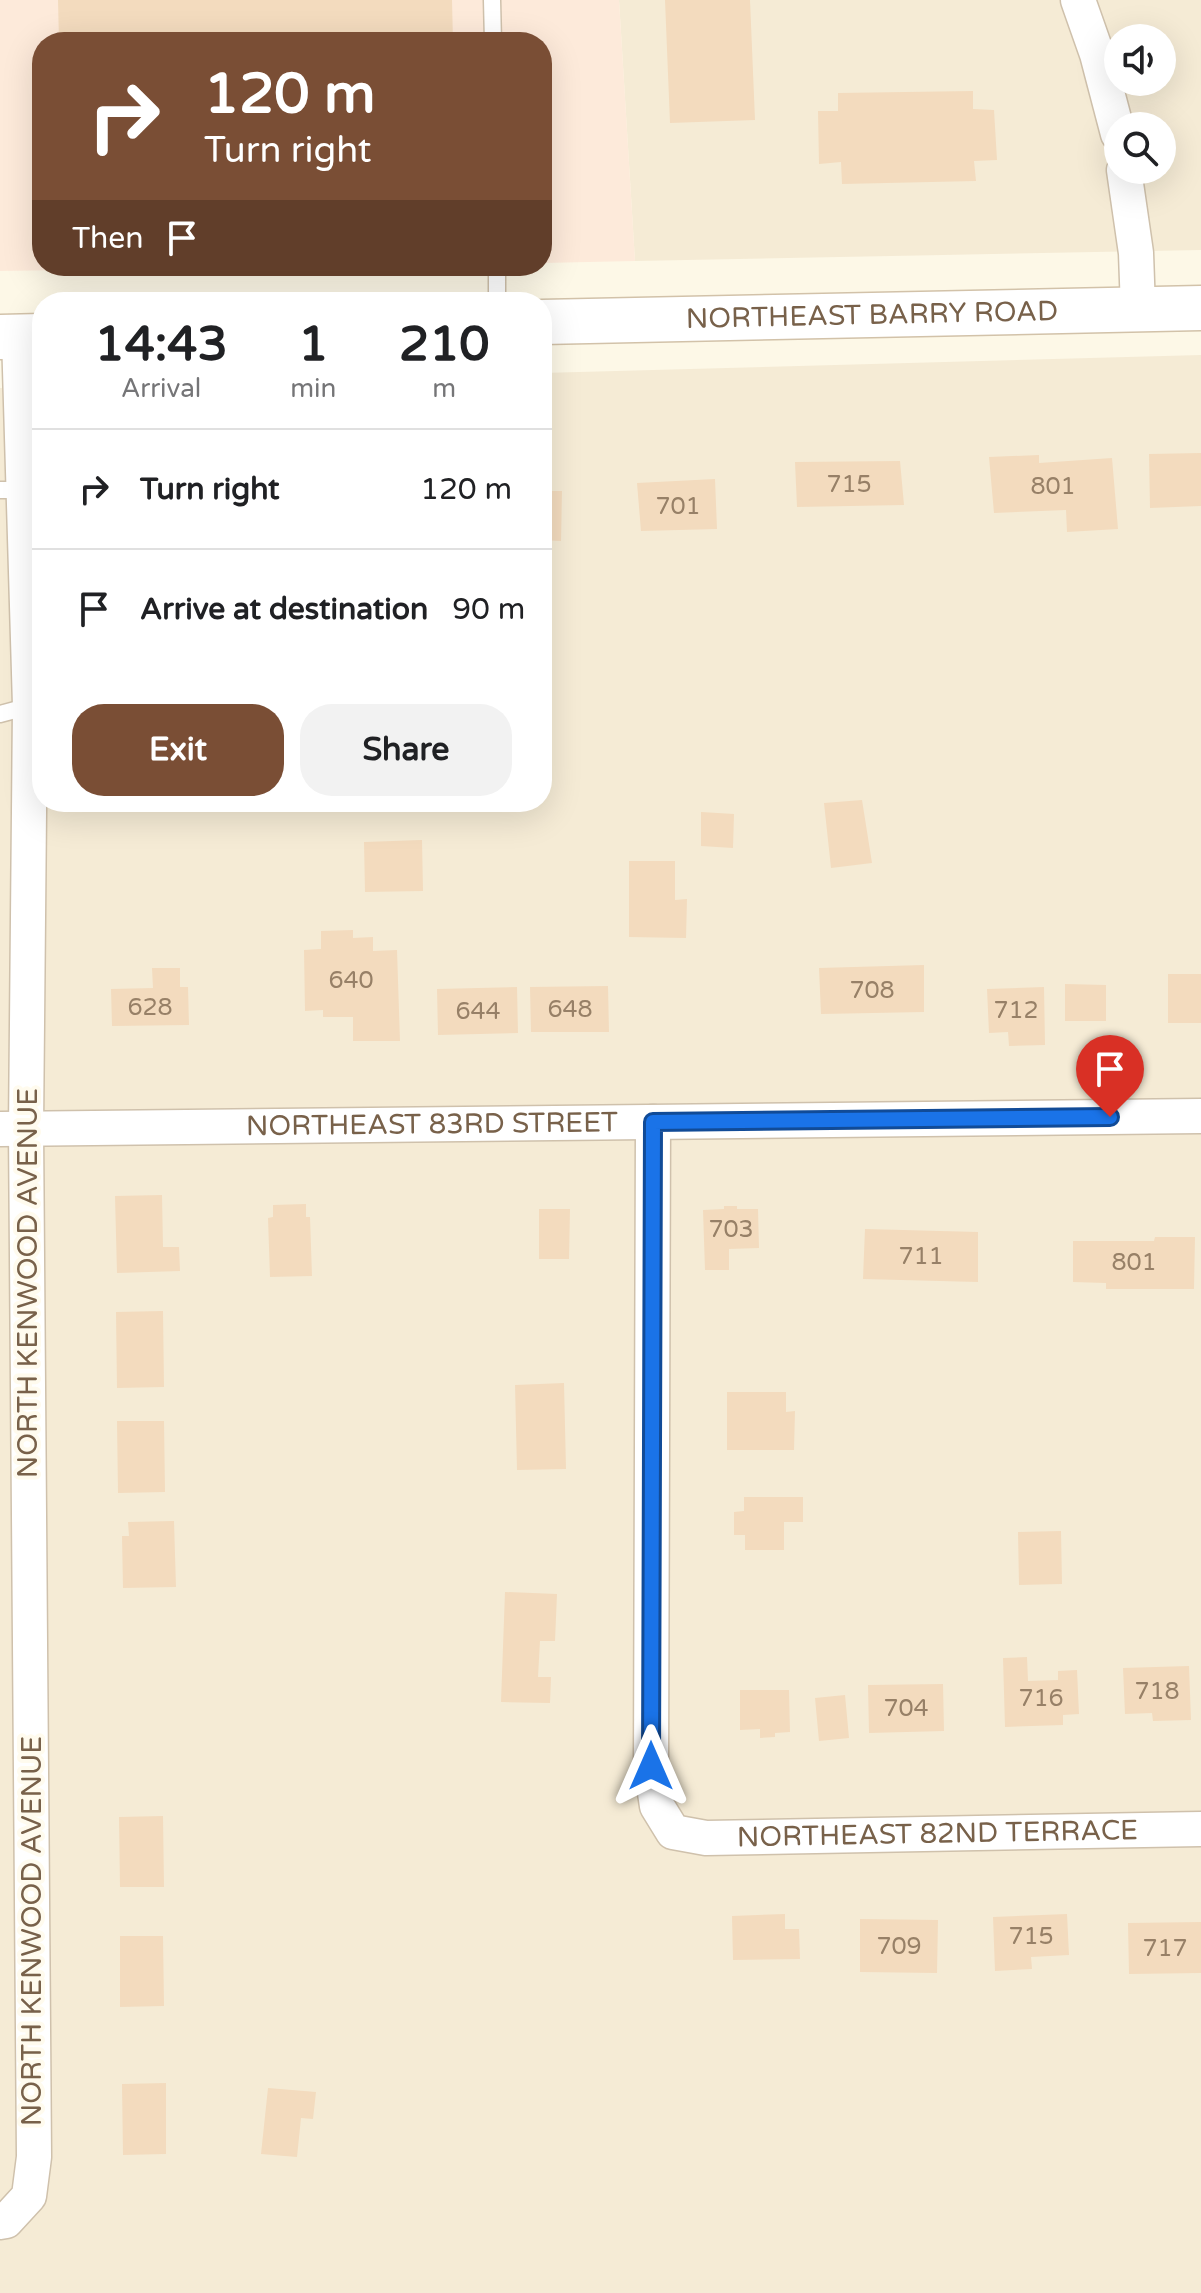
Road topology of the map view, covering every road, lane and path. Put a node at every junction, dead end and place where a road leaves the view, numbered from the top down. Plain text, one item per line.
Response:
1 (492, 0) edge
2 (1078, 0) edge
3 (493, 32) edge
4 (1112, 112) edge
5 (1126, 184) edge
6 (1201, 308) edge
7 (1138, 309) junction
8 (552, 322) edge
9 (20, 336) edge
10 (12, 490) edge
11 (15, 710) edge
12 (1201, 1116) edge
13 (653, 1122) junction
14 (13, 1129) edge
15 (1201, 1829) edge
16 (3, 2221) edge

1 - 3 lane
2 - 4 street
5 - 7 street
6 - 7 main road, NORTHEAST BARRY ROAD
7 - 8 main road, NORTHEAST BARRY ROAD
9 - 10 street, NORTH KENWOOD AVENUE
10 - 11 street, NORTH KENWOOD AVENUE
11 - 14 street, NORTH KENWOOD AVENUE
12 - 13 street, NORTHEAST 83RD STREET
13 - 14 street, NORTHEAST 83RD STREET
13 - 15 street, NORTHEAST 82ND TERRACE
14 - 16 street, NORTH KENWOOD AVENUE

